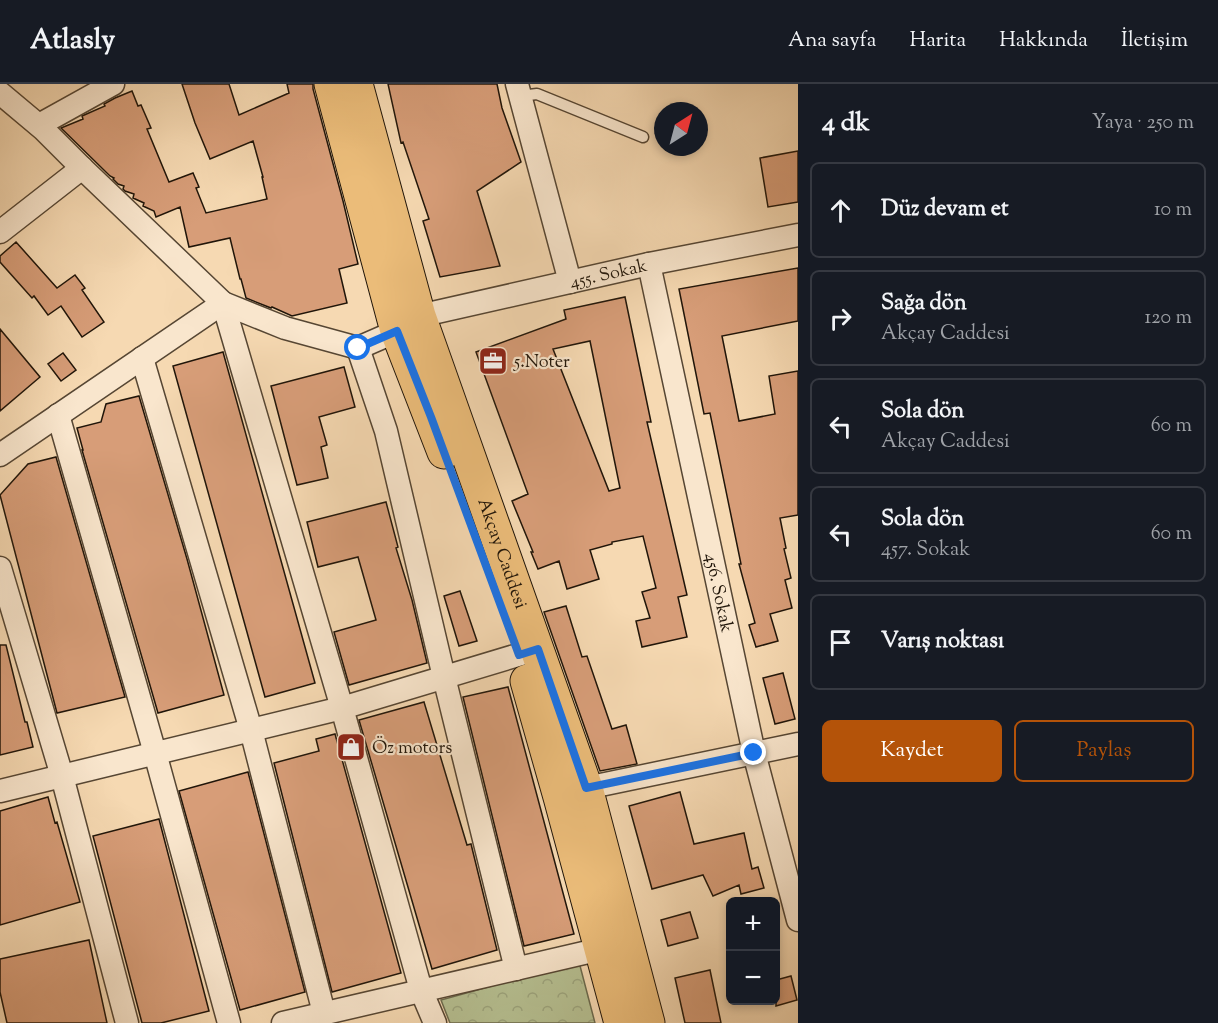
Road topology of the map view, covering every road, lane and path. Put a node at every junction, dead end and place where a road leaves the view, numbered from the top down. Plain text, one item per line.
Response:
1 (112, 84) edge
2 (331, 84) edge
3 (356, 84) edge
4 (519, 90) edge
5 (0, 93) edge
6 (39, 125) junction
7 (643, 137) dead end
8 (82, 168) junction
9 (0, 232) edge
10 (798, 235) edge
11 (649, 264) junction
12 (570, 282) junction
13 (223, 303) junction
14 (408, 324) junction
15 (358, 348) junction
16 (142, 358) junction
17 (58, 415) junction
18 (0, 455) edge
19 (0, 568) edge
20 (529, 652) junction
21 (444, 677) junction
22 (342, 708) junction
23 (251, 730) junction
24 (798, 744) edge
25 (155, 753) junction
26 (754, 753) junction
27 (62, 776) junction
28 (586, 788) junction
29 (0, 790) edge
30 (798, 920) edge
31 (601, 949) junction
32 (516, 969) junction
33 (421, 990) junction
34 (324, 1013) junction
35 (127, 1023) edge
36 (229, 1023) edge
37 (283, 1023) edge
38 (435, 1023) edge
39 (621, 1023) edge
40 (648, 1023) edge

1 - 6 street
2 - 14 main road, Akçay Caddesi
3 - 14 main road, Akçay Caddesi
4 - 7 lane
4 - 12 street
5 - 6 street
6 - 8 street
8 - 9 street
8 - 13 street
10 - 11 street, 455. Sokak
11 - 12 street, 455. Sokak
11 - 26 street, 456. Sokak
12 - 14 street, 455. Sokak
13 - 15 street
13 - 16 street
13 - 22 street
14 - 15 street, 455. Sokak
14 - 20 main road, Akçay Caddesi
15 - 21 street
16 - 17 street
16 - 23 street
17 - 18 street
17 - 25 street
19 - 27 street
20 - 21 street
20 - 28 main road, Akçay Caddesi
20 - 31 main road, Akçay Caddesi
21 - 22 street
21 - 32 street
22 - 23 street
22 - 33 street
23 - 25 street
23 - 34 street
24 - 26 street
25 - 27 street
25 - 36 street
26 - 28 street
26 - 30 street, 456. Sokak
27 - 29 street
27 - 35 street
28 - 40 main road, Akçay Caddesi
31 - 32 street
31 - 39 main road, Akçay Caddesi
32 - 33 street
33 - 34 street
33 - 38 street
34 - 37 street

